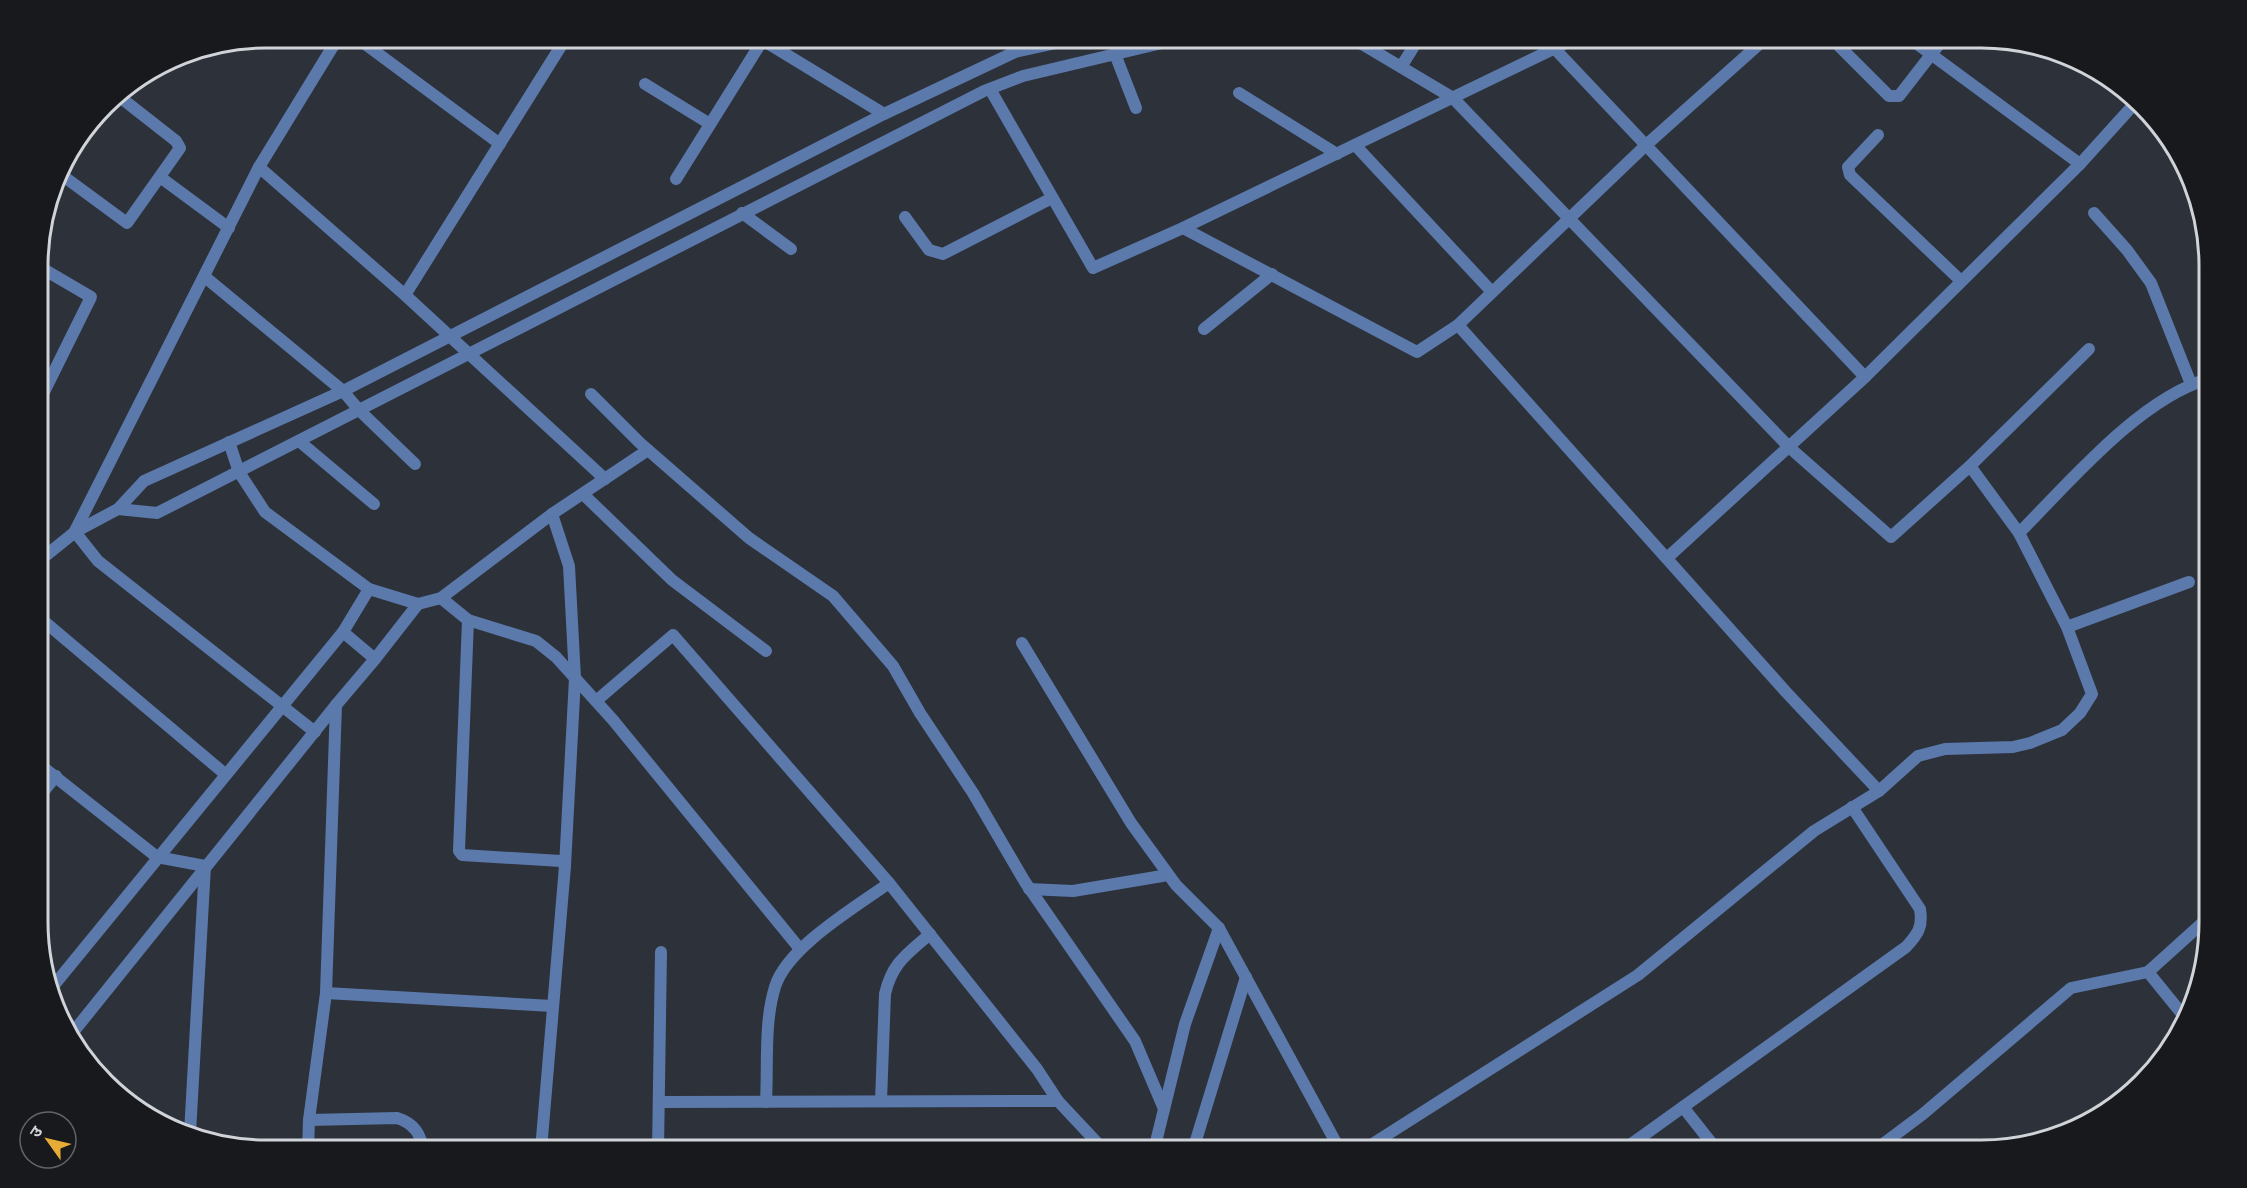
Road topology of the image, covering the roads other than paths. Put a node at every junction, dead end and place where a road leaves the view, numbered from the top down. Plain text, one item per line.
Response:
1 (332, 48) edge
2 (370, 48) edge
3 (560, 48) edge
4 (756, 48) edge
5 (778, 48) edge
6 (1019, 48) edge
7 (1034, 48) edge
8 (1140, 48) edge
9 (1369, 48) edge
10 (1413, 48) edge
11 (1554, 48) joint
12 (1755, 48) edge
13 (1841, 48) edge
14 (1923, 48) edge
15 (1936, 48) edge
16 (1016, 52) junction
17 (1115, 54) junction
18 (1931, 54) junction
19 (1401, 67) junction
20 (645, 84) dead end
21 (990, 89) junction
22 (1239, 93) dead end
23 (1453, 98) junction
24 (124, 100) edge
25 (1136, 108) dead end
26 (2131, 108) edge
27 (884, 114) junction
28 (710, 124) junction
29 (1878, 135) dead end
30 (500, 144) junction
31 (1355, 145) junction
32 (1645, 146) junction
33 (1337, 153) junction
34 (2080, 164) junction
35 (259, 167) junction
36 (160, 177) junction
37 (67, 178) edge
38 (676, 179) dead end
39 (1052, 198) junction
40 (742, 213) junction
41 (2094, 213) dead end
42 (905, 217) dead end
43 (1569, 218) junction
44 (229, 228) junction
45 (1183, 228) junction
46 (791, 249) dead end
47 (48, 272) edge
48 (1272, 274) junction
49 (205, 277) junction
50 (1960, 280) junction
51 (1492, 292) junction
52 (405, 294) junction
53 (1458, 325) junction
54 (1204, 329) dead end
55 (450, 336) junction
56 (2089, 349) dead end
57 (468, 353) junction
58 (1865, 377) junction
59 (2199, 382) edge
60 (48, 384) edge
61 (2191, 384) junction
62 (343, 391) junction
63 (591, 394) dead end
64 (359, 410) junction
65 (299, 441) junction
66 (229, 442) junction
67 (1790, 448) junction
68 (648, 450) junction
69 (415, 464) dead end
70 (1970, 466) junction
71 (239, 472) junction
72 (605, 480) junction
73 (583, 494) junction
74 (374, 504) dead end
75 (118, 508) junction
76 (552, 514) junction
77 (75, 532) junction
78 (2019, 533) junction
79 (48, 554) edge
80 (1667, 558) junction
81 (2189, 582) dead end
82 (369, 589) junction
83 (441, 598) junction
84 (418, 604) junction
85 (468, 620) junction
86 (48, 625) edge
87 (2067, 627) junction
88 (343, 632) junction
89 (1022, 643) dead end
90 (766, 651) dead end
91 (375, 659) junction
92 (575, 678) junction
93 (596, 701) junction
94 (280, 705) junction
95 (336, 705) junction
96 (315, 732) junction
97 (48, 770) edge
98 (225, 774) junction
99 (56, 776) junction
100 (48, 786) edge
101 (1878, 791) junction
102 (1852, 807) junction
103 (157, 857) junction
104 (205, 866) junction
105 (565, 866) junction
106 (1168, 875) junction
107 (889, 883) junction
108 (1029, 889) junction
109 (2199, 927) edge
110 (1219, 928) junction
111 (930, 934) junction
112 (800, 949) junction
113 (661, 952) dead end
114 (2148, 972) junction
115 (1246, 976) junction
116 (56, 982) edge
117 (326, 993) junction
118 (552, 1006) junction
119 (2179, 1011) edge
120 (76, 1029) edge
121 (881, 1101) junction
122 (1058, 1101) junction
123 (659, 1102) junction
124 (766, 1102) junction
125 (1683, 1107) junction
126 (1164, 1109) junction
127 (309, 1120) junction
128 (190, 1126) edge
129 (308, 1140) edge
130 (421, 1140) edge
131 (542, 1140) edge
132 (658, 1140) edge
133 (1095, 1140) edge
134 (1156, 1140) edge
135 (1196, 1140) edge
136 (1335, 1140) edge
137 (1380, 1140) edge
138 (1637, 1140) edge
139 (1709, 1140) edge
140 (1888, 1140) edge

1 - 35 street
2 - 30 street
3 - 30 street
4 - 28 street
5 - 27 street
6 - 16 street
7 - 16 street
8 - 17 street
9 - 19 street
10 - 19 street
11 - 23 street
11 - 32 street
12 - 32 street
13 - 18 street
14 - 18 street
15 - 18 street
16 - 27 street
17 - 21 street
17 - 25 street
18 - 34 street
19 - 23 street
20 - 28 street
21 - 39 street
21 - 40 street
22 - 33 street
23 - 31 street
23 - 43 street
24 - 36 street
26 - 34 street
27 - 55 street
28 - 38 street
29 - 50 street
30 - 52 street
31 - 33 street
31 - 51 street
32 - 43 street
32 - 58 street
33 - 45 street
34 - 50 street
35 - 44 street
35 - 52 street
36 - 37 street
36 - 44 street
39 - 42 street
39 - 45 street
40 - 46 street
40 - 57 street
41 - 61 street
43 - 51 street
43 - 67 street
44 - 49 street
45 - 48 street
47 - 60 street
48 - 53 street
48 - 54 street
49 - 62 street
49 - 77 street
50 - 58 street
51 - 53 street
52 - 55 street
53 - 80 street
55 - 57 street
55 - 62 street
56 - 70 street
57 - 64 street
57 - 72 street
58 - 67 street
59 - 61 street
61 - 78 street
62 - 64 street
62 - 66 street
63 - 68 street
64 - 65 street
64 - 69 street
65 - 71 street
65 - 74 street
66 - 71 street
66 - 75 street
67 - 70 street
67 - 80 street
68 - 72 street
68 - 108 street
70 - 78 street
71 - 75 street
71 - 82 street
72 - 73 street
73 - 76 street
73 - 90 street
75 - 77 street
76 - 83 street
76 - 92 street
77 - 79 street
77 - 94 street
78 - 87 street
80 - 101 street
81 - 87 street
82 - 84 street
82 - 88 street
83 - 84 street
83 - 85 street
84 - 91 street
85 - 92 street
85 - 105 street
86 - 98 street
87 - 101 street
88 - 91 street
88 - 94 street
89 - 106 street
91 - 95 street
92 - 93 street
92 - 105 street
93 - 107 street
93 - 112 street
94 - 96 street
94 - 98 street
95 - 96 street
95 - 117 street
96 - 104 street
97 - 99 street
98 - 103 street
99 - 100 street
99 - 103 street
101 - 102 street
102 - 125 street
102 - 137 street
103 - 104 street
103 - 116 street
104 - 120 street
104 - 128 street
105 - 118 street
106 - 108 street
106 - 110 street
107 - 111 street
107 - 112 street
108 - 126 street
109 - 114 street
110 - 115 street
110 - 126 street
111 - 121 street
111 - 122 street
112 - 124 street
113 - 123 street
114 - 119 street
114 - 140 street
115 - 135 street
115 - 136 street
117 - 118 street
117 - 127 street
118 - 131 street
121 - 122 street
121 - 124 street
122 - 133 street
123 - 124 street
123 - 132 street
125 - 138 street
125 - 139 street
126 - 134 street
127 - 129 street
127 - 130 street

